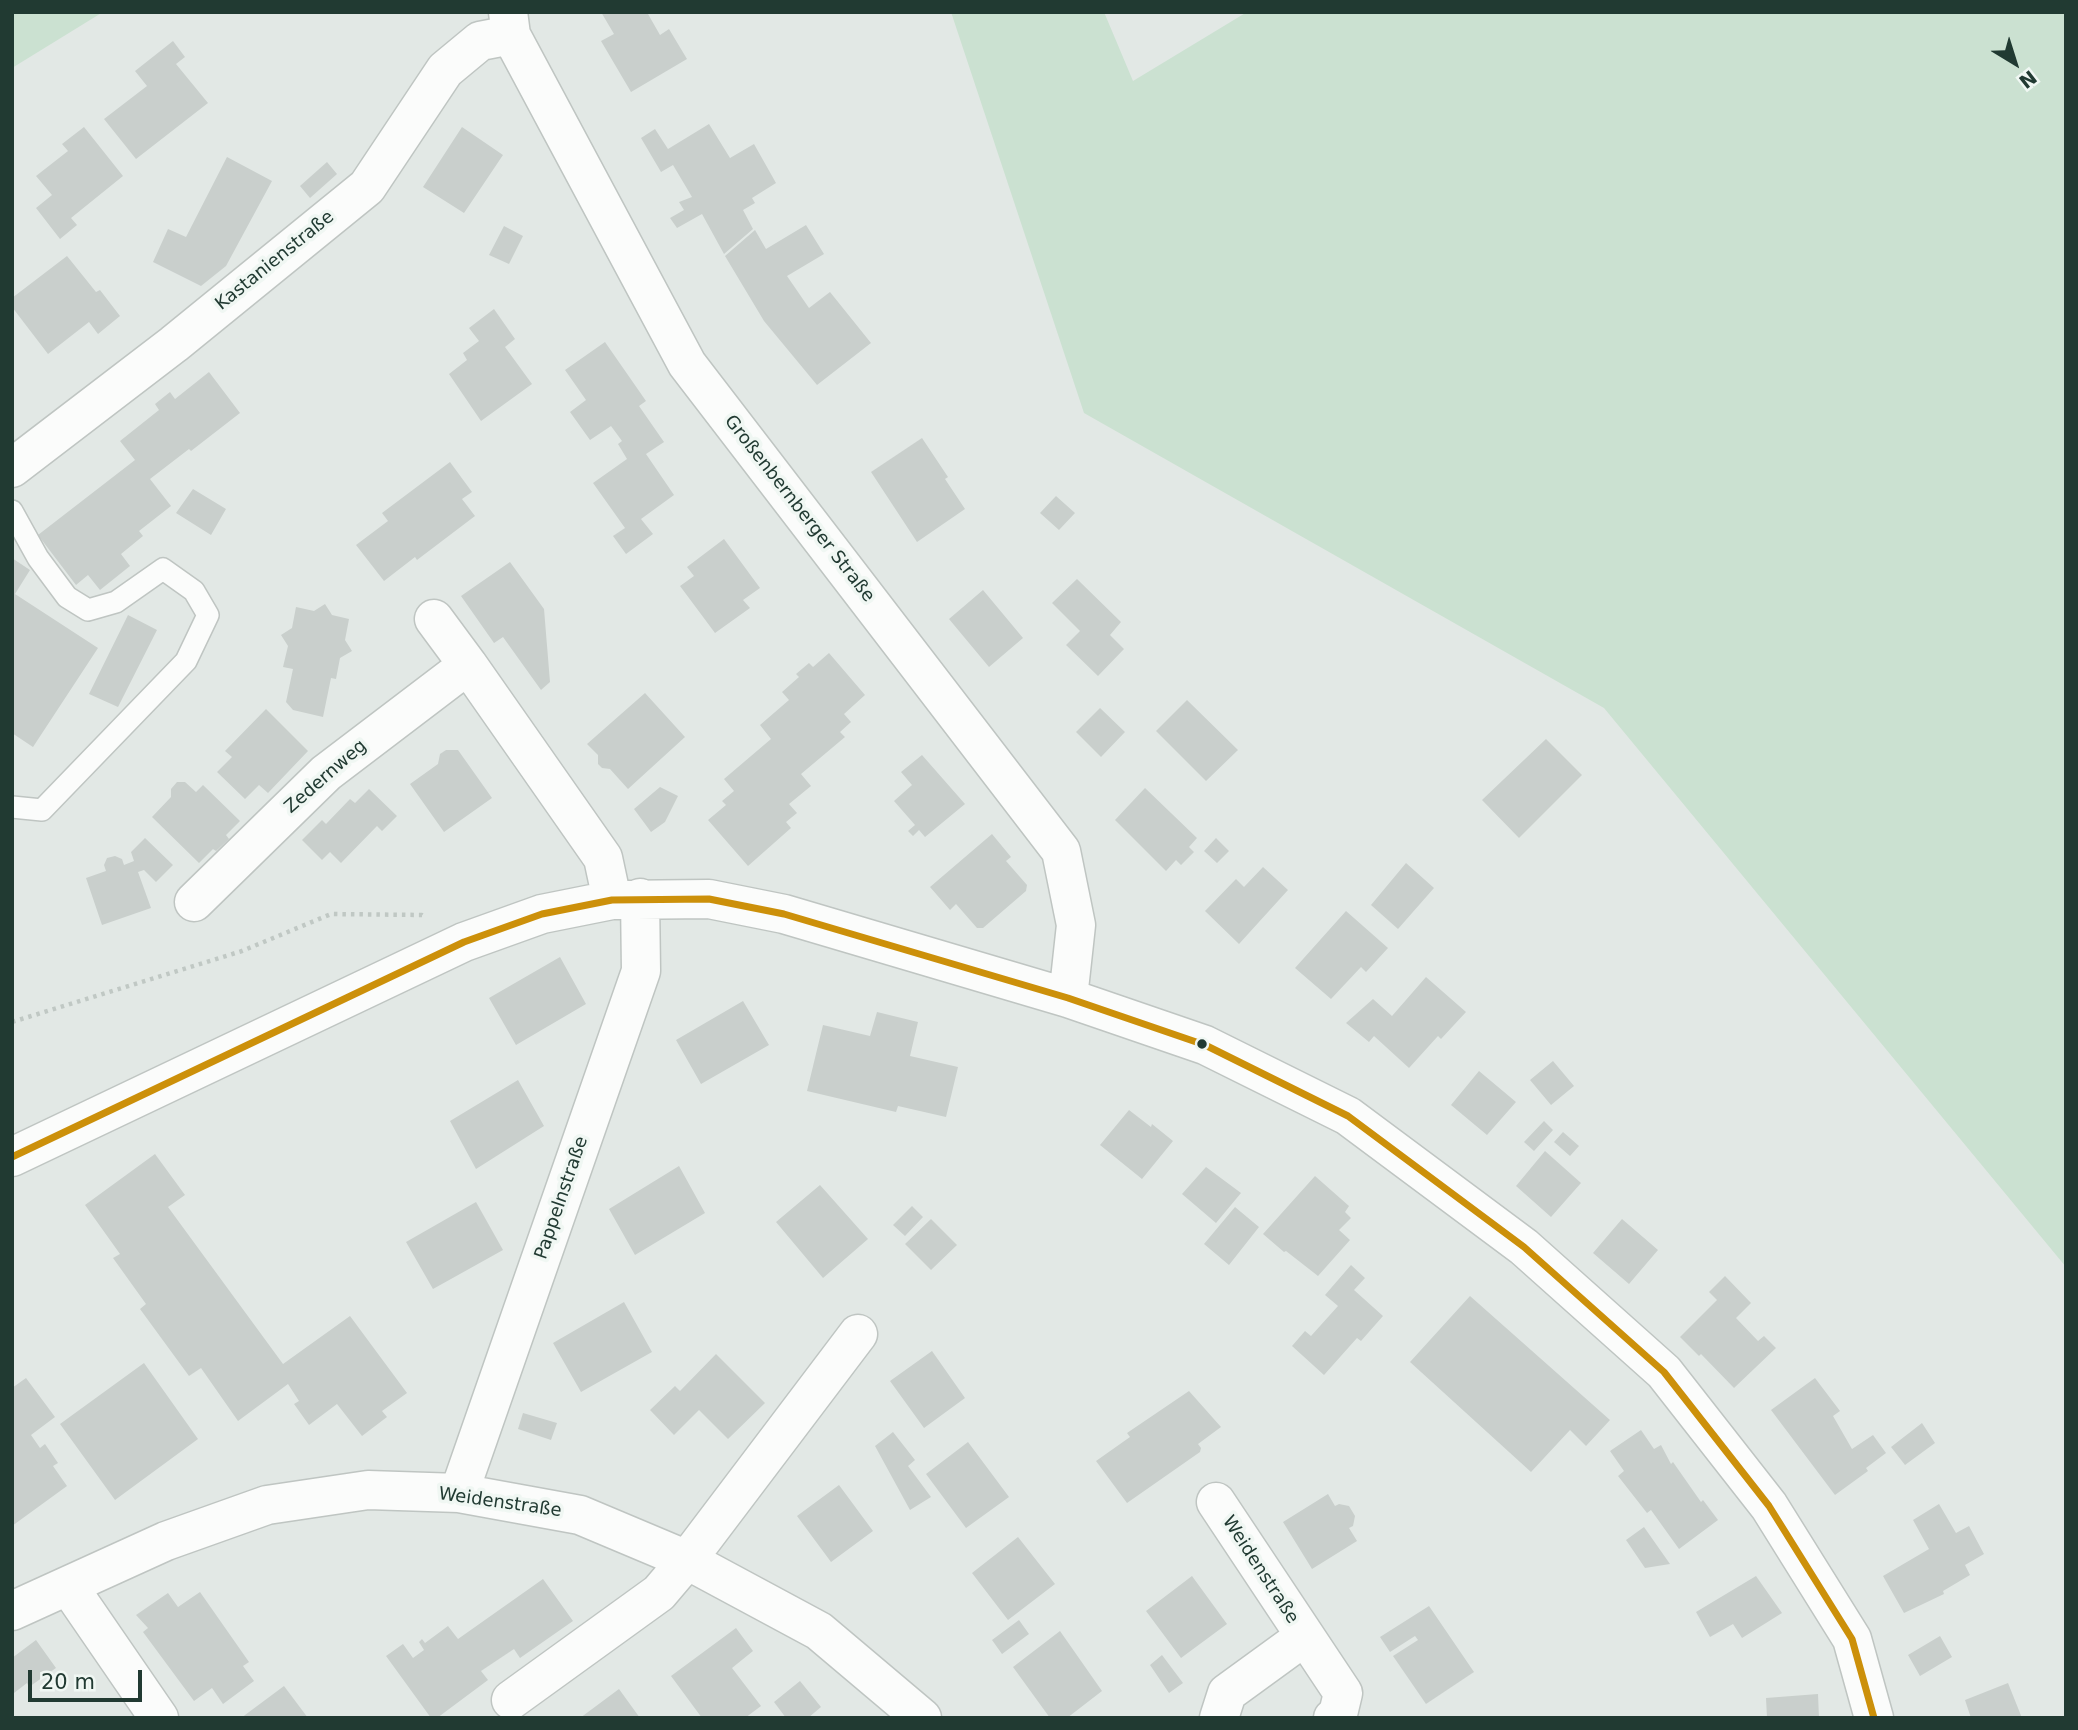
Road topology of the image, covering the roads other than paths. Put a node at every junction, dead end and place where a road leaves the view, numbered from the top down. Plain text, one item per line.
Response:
1 (509, 24) edge
2 (12, 468) edge
3 (12, 511) edge
4 (434, 619) dead end
5 (468, 664) junction
6 (12, 807) edge
7 (626, 899) junction
8 (194, 902) dead end
9 (1068, 998) junction
10 (12, 1157) edge
11 (859, 1334) dead end
12 (459, 1493) junction
13 (1216, 1502) dead end
14 (687, 1560) junction
15 (69, 1587) junction
16 (12, 1611) edge
17 (1304, 1637) junction
18 (511, 1700) dead end
19 (159, 1718) edge
20 (922, 1718) edge
21 (1219, 1718) edge
22 (1333, 1718) edge
23 (1874, 1718) edge

1 - 2 street, Kastanienstraße
1 - 9 street, Großenbernberger Straße
3 - 6 lane
4 - 5 street
5 - 7 street
5 - 8 street, Zedernweg
7 - 9 street
7 - 10 street
7 - 12 street, Pappelnstraße
9 - 23 street
11 - 14 street
12 - 14 street, Weidenstraße
12 - 15 street, Weidenstraße
13 - 17 street, Weidenstraße
14 - 18 street
14 - 20 street, Weidenstraße
15 - 16 street, Weidenstraße
15 - 19 street
17 - 21 street, Weidenstraße
17 - 22 street, Weidenstraße

